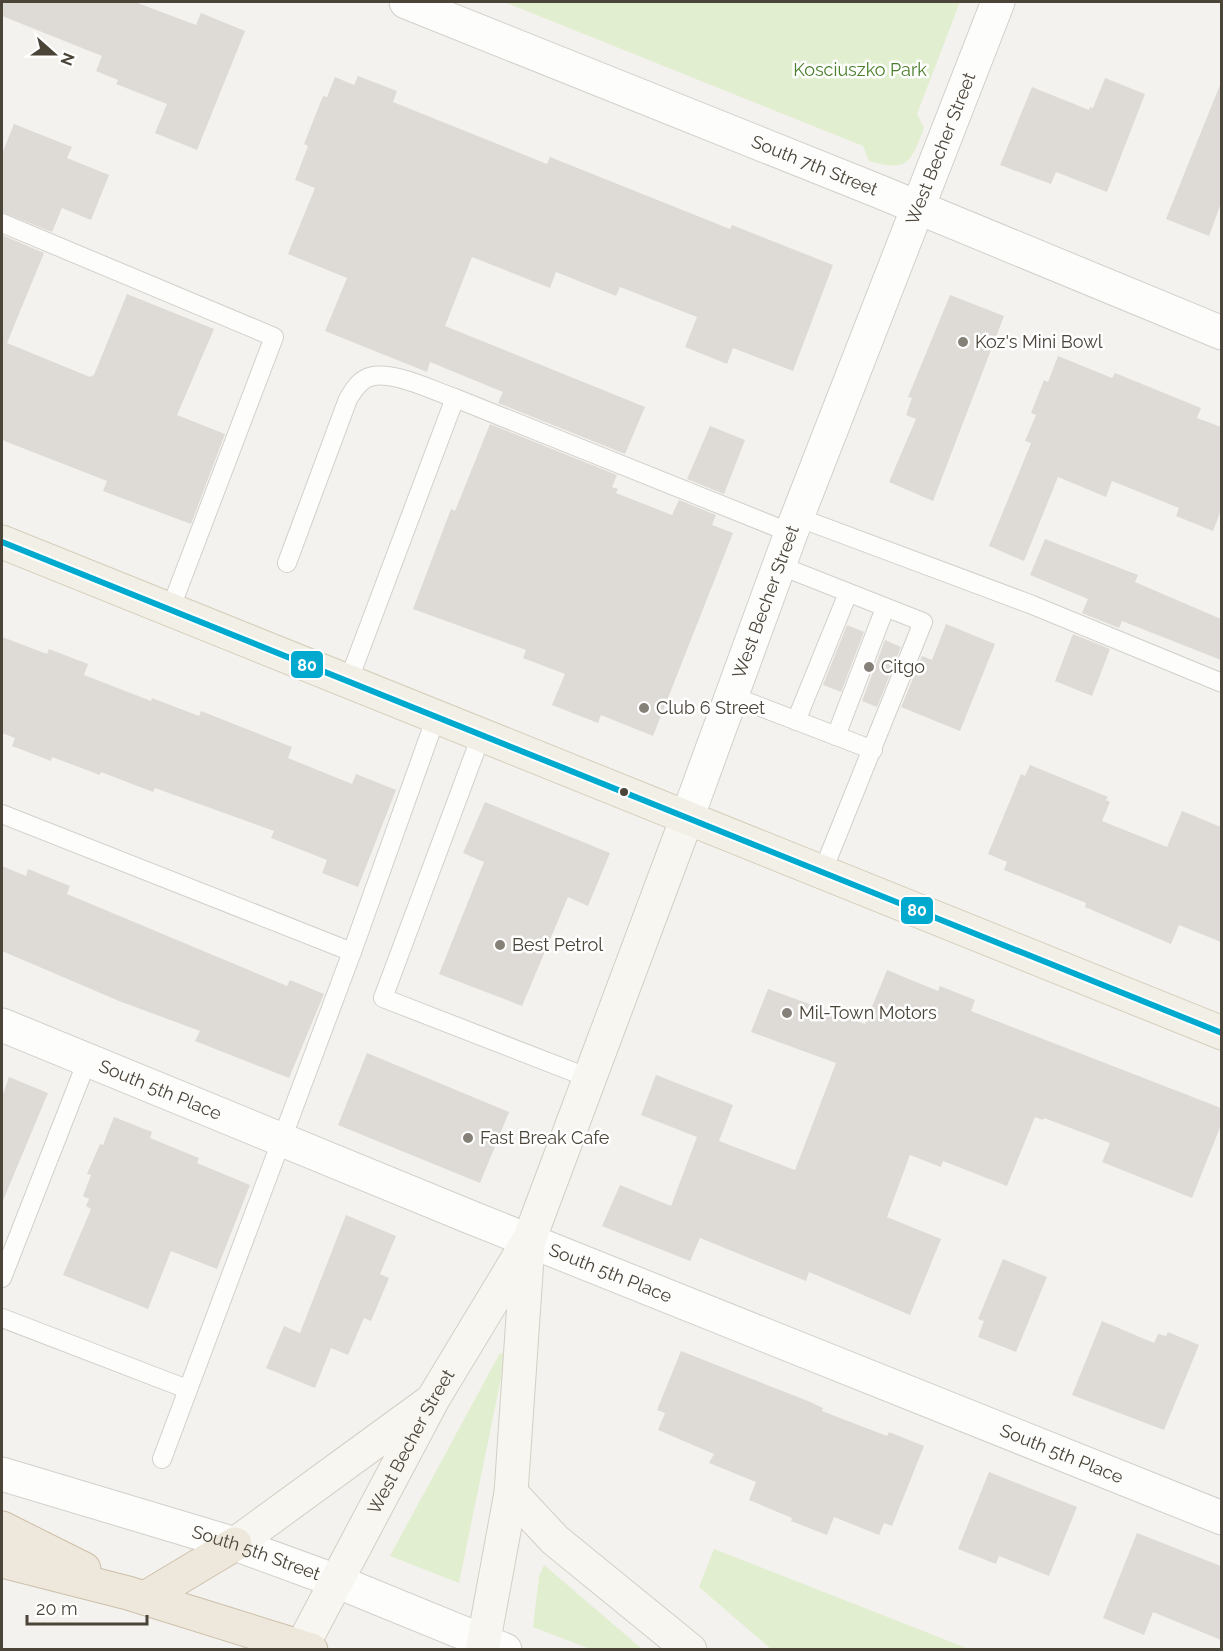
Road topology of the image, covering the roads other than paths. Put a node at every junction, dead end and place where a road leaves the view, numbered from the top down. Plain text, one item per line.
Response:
1 (406, 2) edge
2 (998, 2) edge
3 (920, 208) junction
4 (2, 223) edge
5 (1221, 333) edge
6 (455, 398) junction
7 (794, 525) junction
8 (2, 542) edge
9 (287, 563) dead end
10 (781, 566) junction
11 (848, 592) junction
12 (885, 608) junction
13 (170, 610) junction
14 (348, 682) junction
15 (1221, 682) edge
16 (732, 696) junction
17 (436, 717) junction
18 (796, 721) junction
19 (481, 736) junction
20 (836, 736) junction
21 (873, 750) junction
22 (2, 814) edge
23 (687, 818) junction
24 (822, 873) junction
25 (352, 952) junction
26 (2, 1025) edge
27 (1221, 1033) edge
28 (87, 1061) junction
29 (589, 1078) junction
30 (281, 1138) junction
31 (529, 1240) junction
32 (2, 1278) edge
33 (2, 1318) edge
34 (187, 1389) junction
35 (433, 1399) junction
36 (162, 1459) dead end
37 (2, 1474) edge
38 (512, 1493) junction
39 (1221, 1518) edge
40 (2, 1528) edge
41 (235, 1544) junction
42 (2, 1561) edge
43 (336, 1581) junction
44 (136, 1596) junction
45 (490, 1647) edge
46 (304, 1649) edge
47 (690, 1650) edge

1 - 3 street, South 7th Street
2 - 3 street, West Becher Street
3 - 5 street, South 7th Street
3 - 7 street, West Becher Street
4 - 13 lane
6 - 7 lane
6 - 9 lane
6 - 14 lane
7 - 10 street, West Becher Street
7 - 15 lane
8 - 13 main road
10 - 11 lane
10 - 16 street, West Becher Street
11 - 12 lane
11 - 18 lane
12 - 20 lane
12 - 21 lane
13 - 14 main road
14 - 17 main road
16 - 18 lane
16 - 23 street, West Becher Street
17 - 19 main road
17 - 25 lane
18 - 20 lane
19 - 23 main road
19 - 29 lane
20 - 21 lane
21 - 24 lane
22 - 25 lane
23 - 24 main road
23 - 29 main road, West Becher Street
24 - 27 main road
25 - 30 lane
26 - 28 street, South 5th Place
28 - 30 street, South 5th Place
28 - 32 lane
29 - 31 main road, West Becher Street
30 - 31 street, South 5th Place
30 - 34 lane
31 - 35 main road, West Becher Street
31 - 38 main road, West Becher Street
31 - 39 street, South 5th Place
33 - 34 lane
34 - 36 lane
35 - 41 main road
35 - 43 main road, West Becher Street
37 - 41 street, South 5th Street
38 - 45 main road, West Becher Street
38 - 47 main road
40 - 44 highway
41 - 43 street, South 5th Street
41 - 44 highway
42 - 44 highway
43 - 45 street, South 5th Street
43 - 46 main road, West Becher Street
44 - 46 highway

